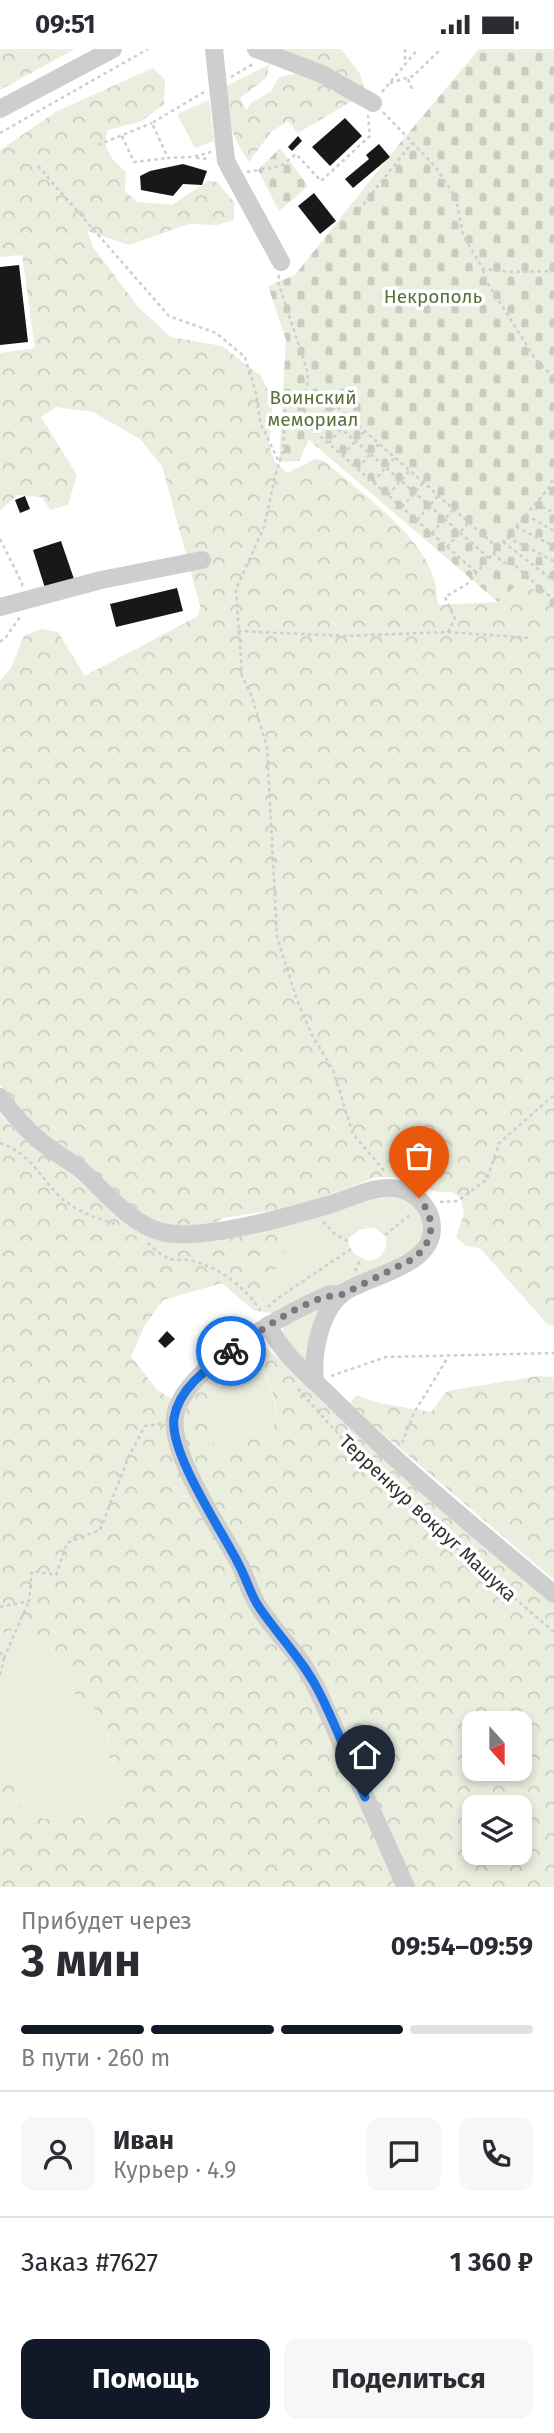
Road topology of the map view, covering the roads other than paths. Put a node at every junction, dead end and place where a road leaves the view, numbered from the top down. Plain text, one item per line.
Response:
1 (113, 49) edge
2 (214, 49) edge
3 (263, 52) edge
4 (373, 103) road end
5 (0, 110) edge
6 (281, 262) dead end
7 (202, 560) dead end
8 (0, 607) edge
9 (0, 1097) edge
10 (341, 1295) junction
11 (265, 1319) junction
12 (315, 1381) junction
13 (554, 1594) edge
14 (406, 1887) edge

1 - 5 street
2 - 6 street
3 - 4 street
7 - 8 street
9 - 10 street
10 - 11 street
10 - 12 street
11 - 12 street
11 - 14 street
12 - 13 street

